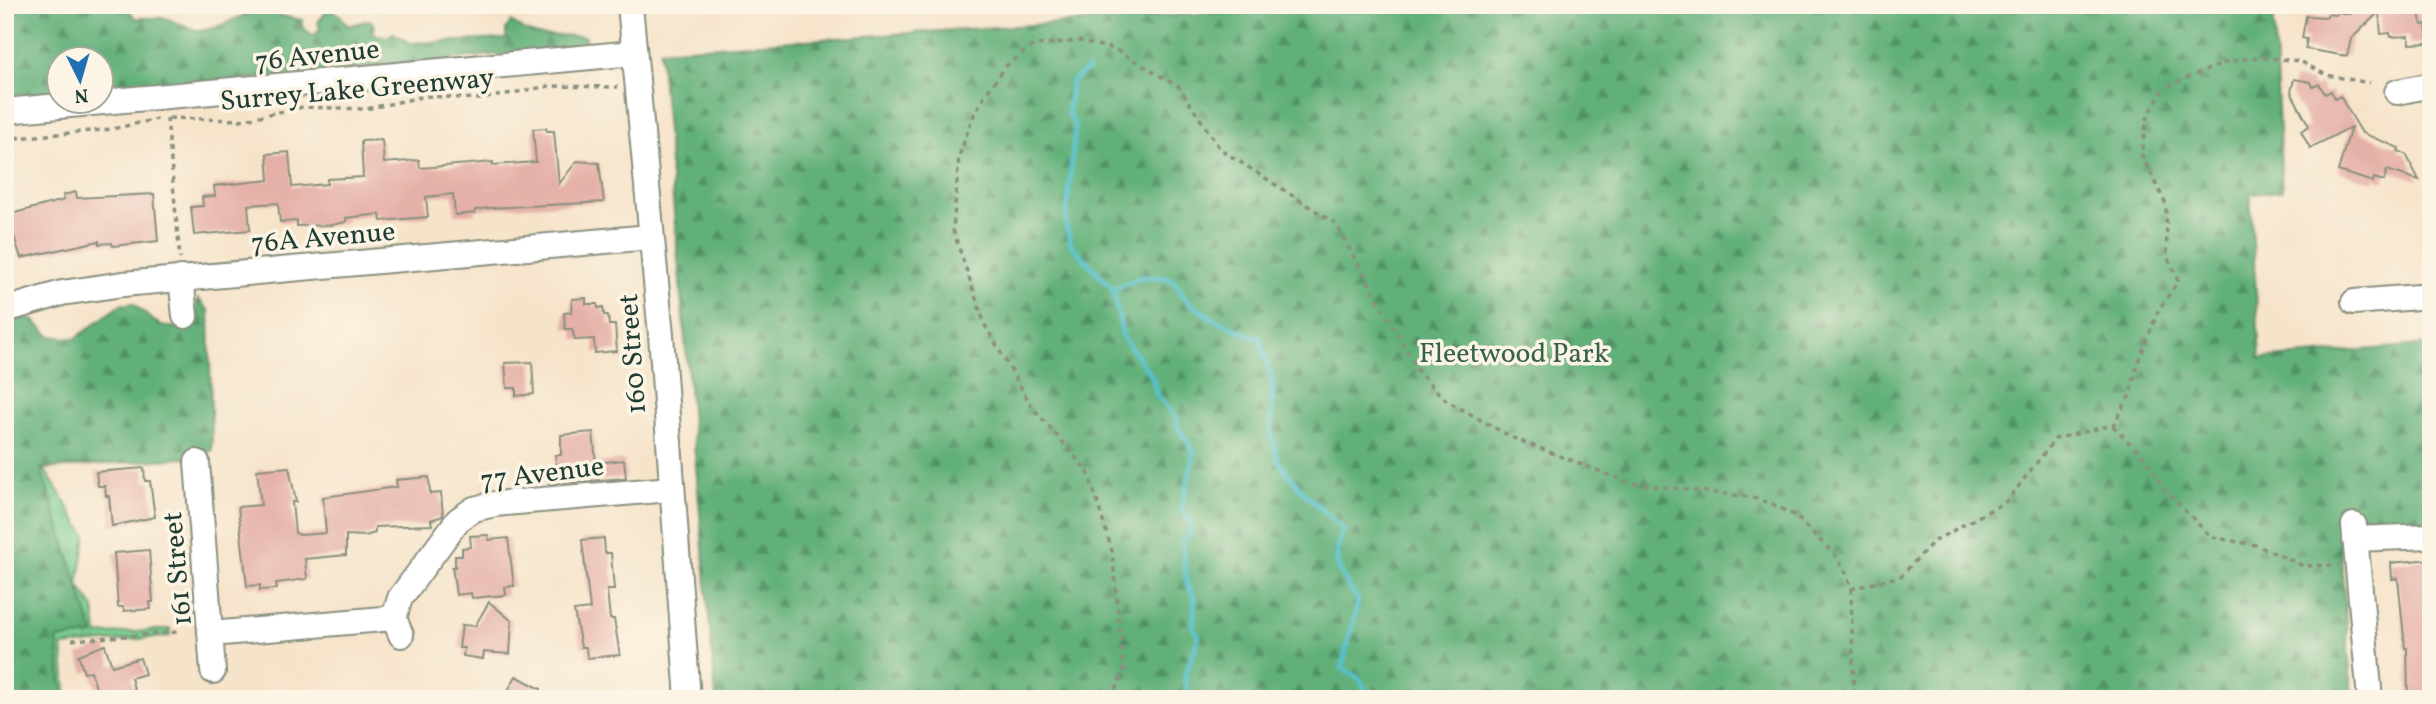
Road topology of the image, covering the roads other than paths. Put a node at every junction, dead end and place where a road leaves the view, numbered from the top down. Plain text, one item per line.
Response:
1 (630, 5) edge
2 (634, 53) junction
3 (2431, 85) edge
4 (2397, 92) dead end
5 (5, 111) edge
6 (650, 237) junction
7 (181, 271) junction
8 (2431, 296) edge
9 (2354, 302) dead end
10 (5, 310) edge
11 (185, 316) dead end
12 (197, 463) dead end
13 (671, 489) junction
14 (2431, 536) edge
15 (211, 634) junction
16 (213, 671) dead end
17 (688, 699) edge
18 (2370, 699) edge

1 - 2 street, 160 Street
2 - 5 street, 76 Avenue
2 - 6 street, 160 Street
3 - 4 street
6 - 7 street, 76A Avenue
6 - 13 street, 160 Street
7 - 10 street, 76A Avenue
7 - 11 street
8 - 9 street
12 - 15 street, 161 Street
13 - 15 street, 77 Avenue
13 - 17 street, 160 Street
14 - 18 street
15 - 16 street, 161 Street

